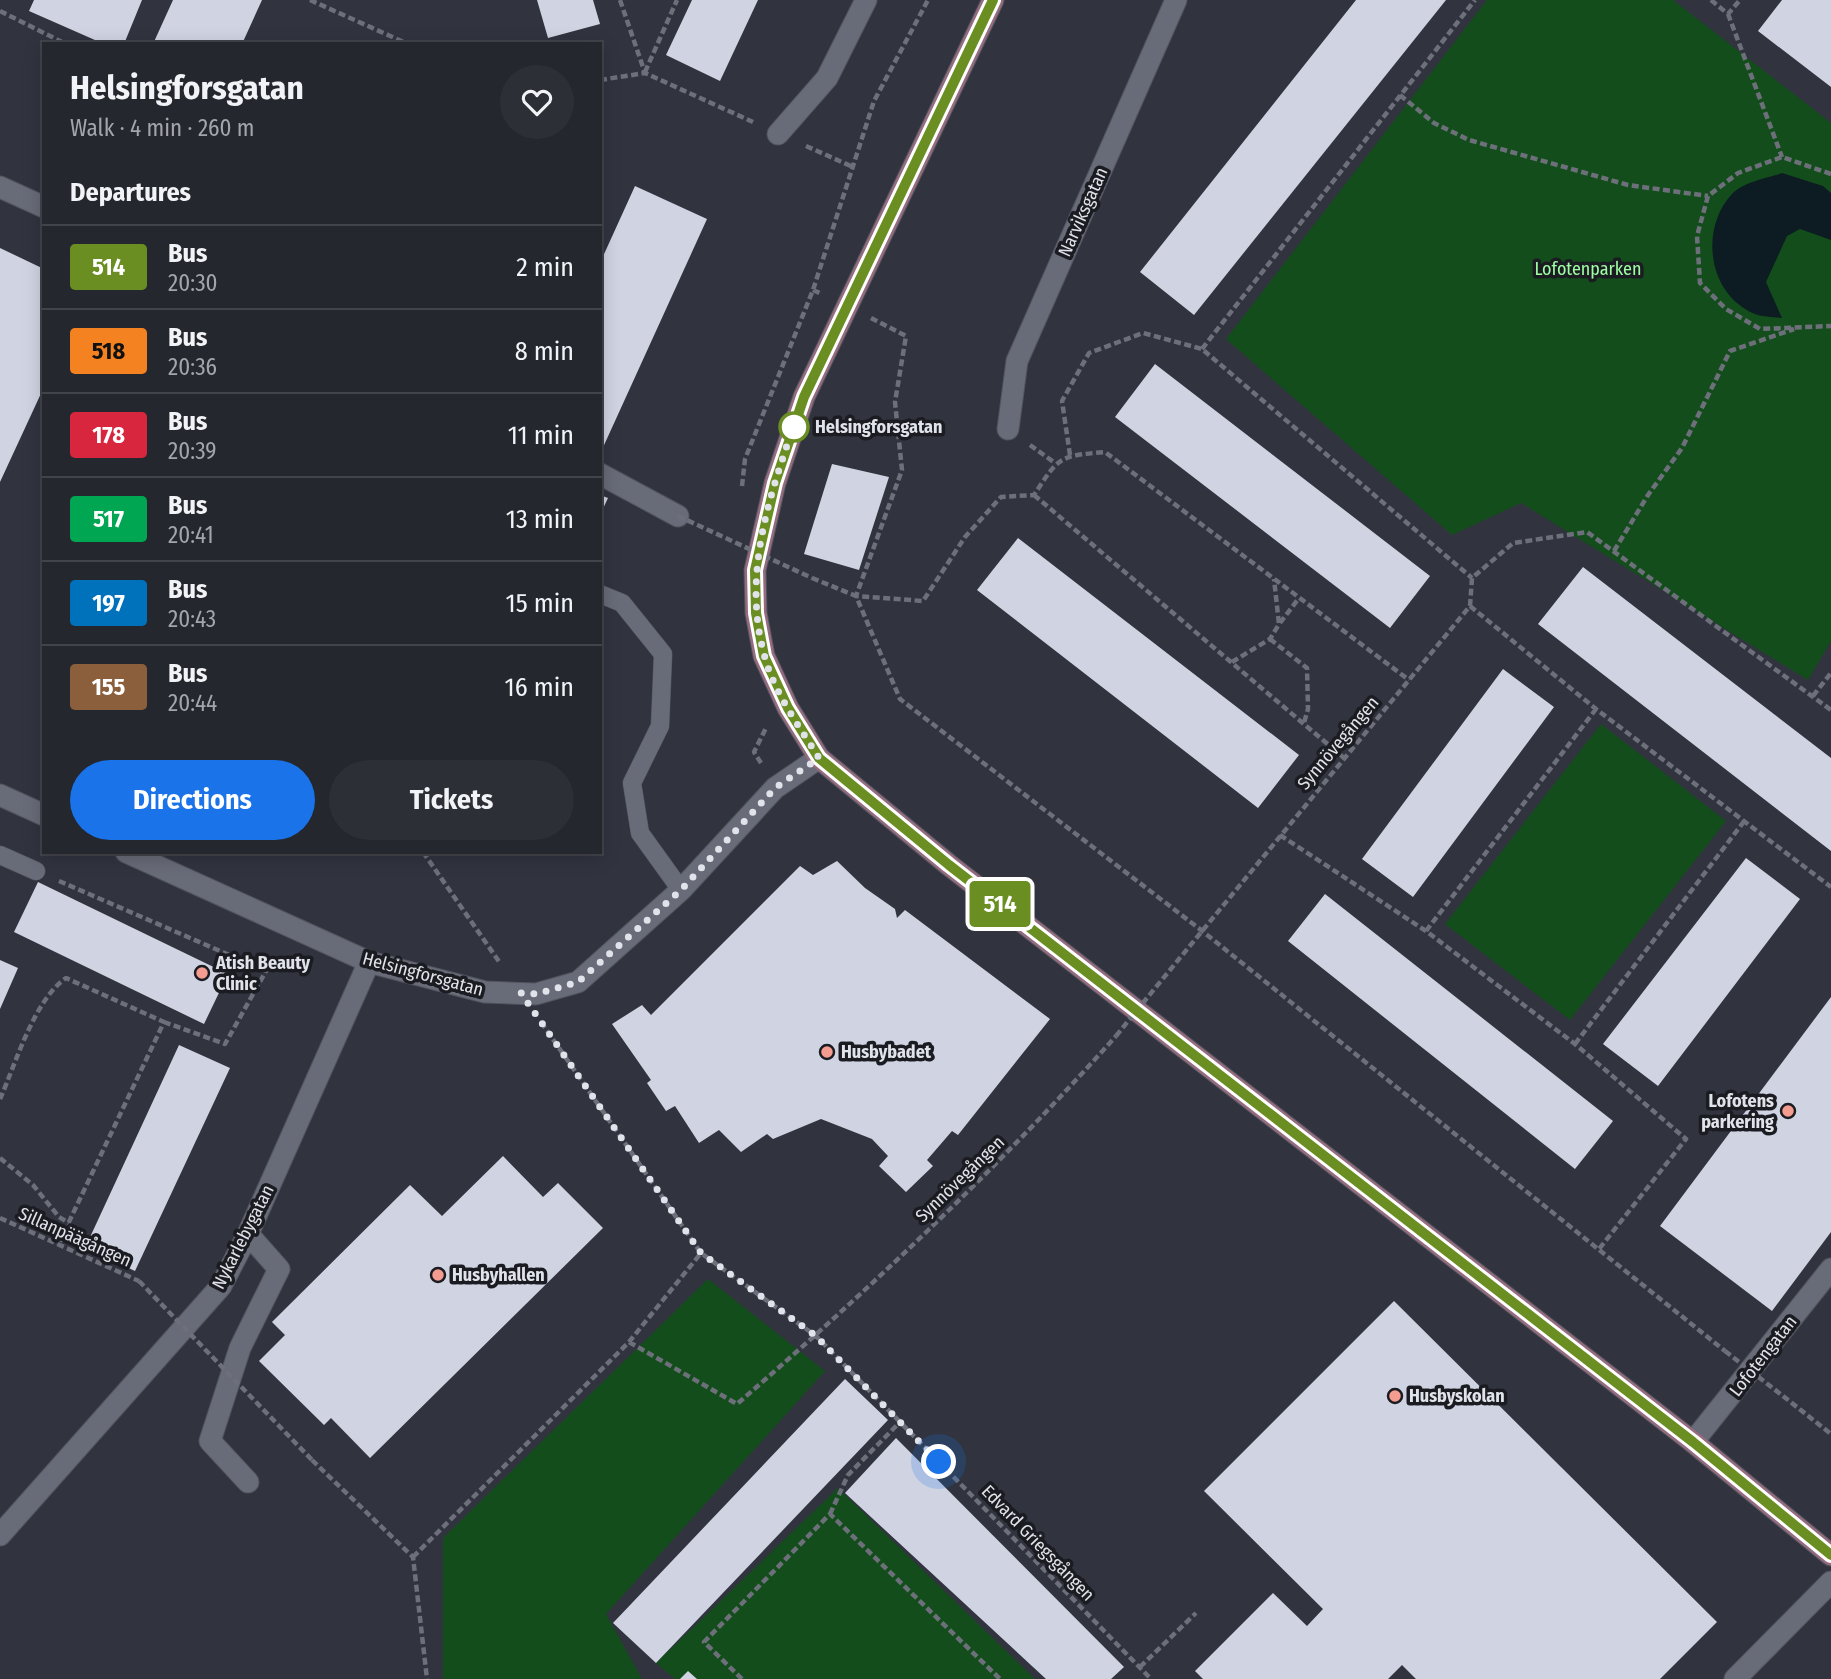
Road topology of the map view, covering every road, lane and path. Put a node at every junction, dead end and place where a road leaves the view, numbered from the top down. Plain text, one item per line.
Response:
1 (310, 0) edge
2 (620, 0) edge
3 (677, 0) edge
4 (866, 0) edge
5 (993, 0) edge
6 (1176, 0) edge
7 (1475, 0) edge
8 (1711, 0) edge
9 (1740, 0) edge
10 (0, 11) edge
11 (1728, 14) junction
12 (62, 42) edge
13 (404, 42) edge
14 (645, 73) junction
15 (602, 80) edge
16 (1400, 95) junction
17 (778, 134) junction
18 (1782, 157) junction
19 (853, 167) dead end
20 (1831, 174) edge
21 (0, 187) edge
22 (1709, 196) junction
23 (42, 206) edge
24 (1801, 326) junction
25 (1831, 326) edge
26 (906, 336) dead end
27 (1202, 349) junction
28 (1008, 429) dead end
29 (1070, 455) junction
30 (602, 475) edge
31 (1034, 495) junction
32 (678, 516) joint
33 (1614, 551) junction
34 (1472, 578) junction
35 (1273, 579) junction
36 (602, 595) edge
37 (856, 596) junction
38 (1299, 598) junction
39 (1470, 606) junction
40 (1279, 624) junction
41 (1270, 639) junction
42 (1232, 662) junction
43 (1831, 673) edge
44 (1409, 680) junction
45 (1813, 696) junction
46 (1596, 709) junction
47 (1831, 710) edge
48 (1304, 723) junction
49 (819, 758) junction
50 (1344, 758) junction
51 (0, 796) edge
52 (42, 814) edge
53 (1745, 820) junction
54 (1280, 835) junction
55 (130, 854) edge
56 (424, 854) edge
57 (0, 855) edge
58 (36, 871) joint
59 (1831, 887) edge
60 (681, 890) junction
61 (1201, 930) junction
62 (1426, 931) junction
63 (369, 962) junction
64 (521, 993) junction
65 (164, 1022) junction
66 (1576, 1044) junction
67 (0, 1099) edge
68 (0, 1158) edge
69 (0, 1218) edge
70 (69, 1223) junction
71 (248, 1234) junction
72 (58, 1245) junction
73 (1599, 1249) junction
74 (701, 1253) junction
75 (1831, 1269) edge
76 (816, 1336) junction
77 (629, 1342) junction
78 (900, 1422) junction
79 (1831, 1434) edge
80 (1693, 1442) junction
81 (248, 1482) dead end
82 (830, 1514) junction
83 (0, 1535) edge
84 (1831, 1555) edge
85 (413, 1557) junction
86 (1831, 1582) edge
87 (1196, 1613) dead end
88 (1140, 1667) junction
89 (427, 1679) edge
90 (742, 1679) edge
91 (1000, 1679) edge
92 (1151, 1679) edge
93 (1735, 1679) edge

1 - 13 path
2 - 14 path
3 - 14 path
4 - 17 street
5 - 49 street
6 - 28 street, Narviksgatan
7 - 16 path
8 - 11 path
9 - 11 path
10 - 12 path
11 - 18 path
14 - 15 path
14 - 17 path
16 - 22 path
16 - 27 path
17 - 19 path
18 - 20 path
18 - 22 path
21 - 23 street
22 - 24 path
24 - 25 path
24 - 33 path
26 - 37 path
27 - 29 path
27 - 34 path
29 - 31 path
29 - 35 path
30 - 32 street
31 - 37 path
31 - 42 path
32 - 37 path, bridge
33 - 34 path
33 - 45 path
34 - 39 path
35 - 38 path
35 - 40 path
36 - 60 lane
37 - 61 path
38 - 40 path
38 - 44 path
39 - 44 path, Synnövegången
39 - 46 path
40 - 41 path
41 - 42 path
41 - 48 path
42 - 48 path
43 - 45 path
44 - 50 path, Synnövegången
45 - 47 path
46 - 53 path
46 - 62 path
48 - 50 path
49 - 60 street, Helsingforsgatan
49 - 80 street
50 - 54 path, Synnövegången
51 - 52 street
53 - 59 path
53 - 66 path
54 - 61 path, Synnövegången
54 - 62 path
55 - 63 street, Helsingforsgatan
56 - 64 path, Edvard Griegsgången
57 - 58 lane
58 - 65 path
60 - 64 street, Helsingforsgatan
61 - 73 path
61 - 76 path, Synnövegången, bridge
62 - 66 path
63 - 64 street, Helsingforsgatan
63 - 71 street, Nykarlebygatan
64 - 74 path, Edvard Griegsgången
65 - 67 path
65 - 70 path
66 - 73 path
68 - 70 path
69 - 72 path, Sillanpäägången
70 - 72 path
71 - 81 street
71 - 83 street, Nykarlebygatan
72 - 85 path, Sillanpäägången, bridge
73 - 79 path, bridge
74 - 76 path, Edvard Griegsgången
74 - 77 path
75 - 80 street, Lofotengatan
76 - 77 path, Synnövegången
76 - 78 path, Edvard Griegsgången
77 - 85 path
78 - 82 path
78 - 88 path, Edvard Griegsgången
80 - 84 street
82 - 90 path
82 - 91 path
85 - 89 path
86 - 93 street
87 - 88 path
88 - 92 path, Edvard Griegsgången

